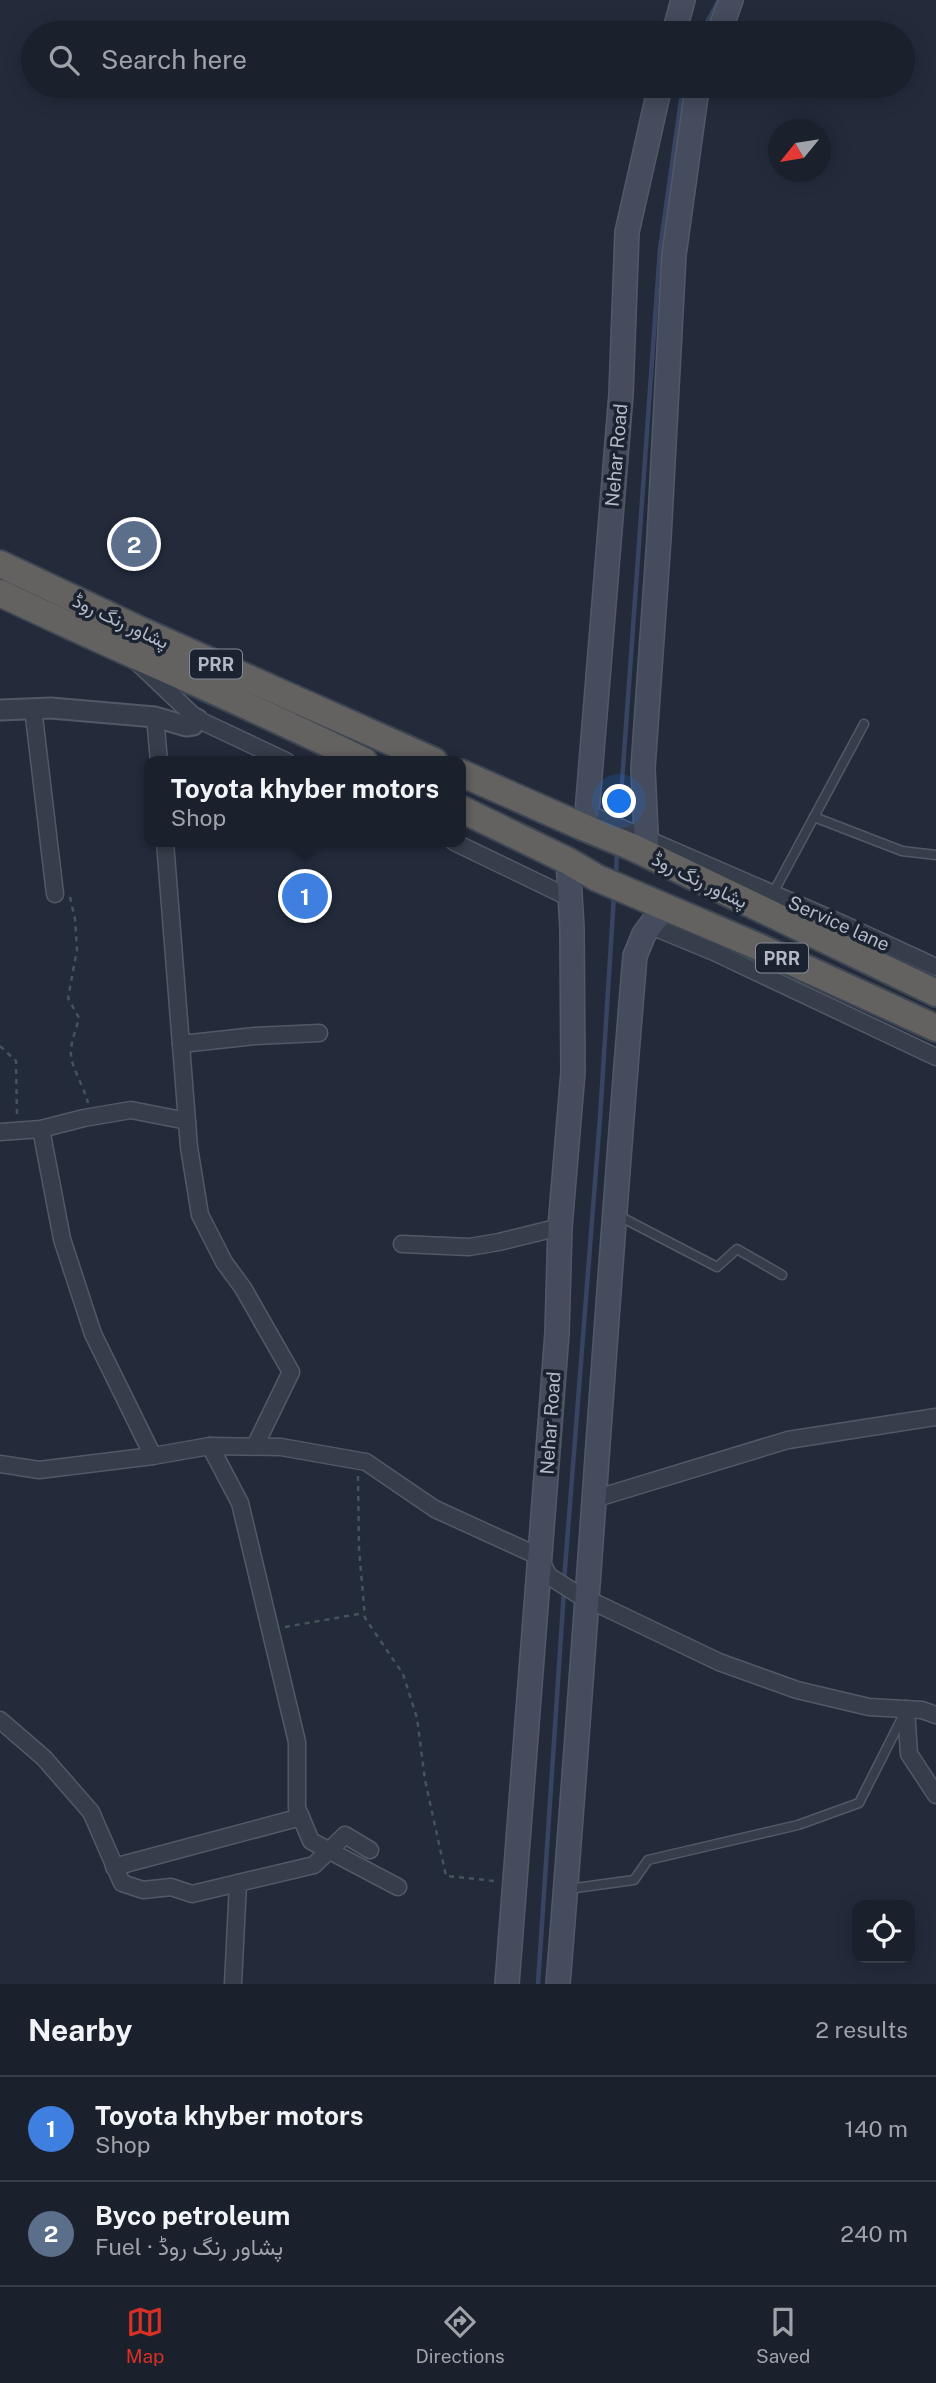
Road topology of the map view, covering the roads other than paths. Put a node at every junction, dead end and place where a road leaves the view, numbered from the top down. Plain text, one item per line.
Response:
1 (683, 0) edge
2 (731, 0) edge
3 (677, 21) edge
4 (723, 21) edge
5 (657, 98) edge
6 (696, 98) edge
7 (0, 564) edge
8 (0, 593) edge
9 (125, 652) junction
10 (33, 708) junction
11 (0, 710) edge
12 (155, 716) junction
13 (197, 719) junction
14 (864, 724) dead end
15 (159, 756) edge
16 (275, 756) edge
17 (354, 756) edge
18 (423, 756) edge
19 (466, 775) edge
20 (466, 811) edge
21 (814, 817) junction
22 (589, 825) junction
23 (165, 847) edge
24 (464, 847) edge
25 (641, 847) junction
26 (936, 855) edge
27 (568, 861) junction
28 (55, 894) road end
29 (570, 898) junction
30 (768, 902) junction
31 (658, 916) junction
32 (936, 967) edge
33 (936, 992) edge
34 (936, 1028) edge
35 (318, 1033) dead end
36 (181, 1044) junction
37 (936, 1057) edge
38 (187, 1121) junction
39 (41, 1129) junction
40 (0, 1132) edge
41 (613, 1214) junction
42 (560, 1227) junction
43 (402, 1244) dead end
44 (782, 1275) dead end
45 (936, 1417) edge
46 (210, 1446) junction
47 (255, 1446) junction
48 (153, 1456) junction
49 (0, 1464) edge
50 (594, 1499) junction
51 (543, 1566) junction
52 (582, 1596) junction
53 (906, 1709) junction
54 (936, 1715) edge
55 (0, 1720) edge
56 (936, 1795) edge
57 (301, 1817) junction
58 (370, 1850) dead end
59 (330, 1851) junction
60 (114, 1867) junction
61 (238, 1883) junction
62 (398, 1887) dead end
63 (566, 1889) junction
64 (233, 1984) edge
65 (507, 1984) edge
66 (558, 1984) edge

1 - 3 main road
2 - 4 main road
5 - 22 main road, Nehar Road
6 - 25 main road
7 - 18 highway, پشاور رنگ روڈ / PRR
8 - 9 highway, پشاور رنگ روڈ / PRR
9 - 13 street
9 - 17 highway, پشاور رنگ روڈ / PRR
10 - 11 street
10 - 12 street
10 - 28 street
12 - 13 street
12 - 15 street
13 - 16 street
14 - 21 lane
19 - 22 highway, پشاور رنگ روڈ / PRR
20 - 27 highway, پشاور رنگ روڈ / PRR
21 - 26 lane
21 - 30 lane
22 - 25 highway, پشاور رنگ روڈ / PRR
23 - 36 street
24 - 29 street
25 - 30 highway, پشاور رنگ روڈ / PRR
27 - 29 main road, Nehar Road
27 - 31 highway, پشاور رنگ روڈ / PRR
29 - 42 main road, Nehar Road
30 - 32 street, Service lane
30 - 33 highway, پشاور رنگ روڈ / PRR
31 - 34 highway, پشاور رنگ روڈ / PRR
31 - 37 street
31 - 41 main road
35 - 36 street
36 - 38 street
38 - 39 street
38 - 47 street
39 - 40 street
39 - 48 street
41 - 44 lane
41 - 50 main road
42 - 43 street
42 - 51 main road, Nehar Road
45 - 50 street
46 - 47 street
46 - 48 street
46 - 57 street
47 - 51 street
48 - 49 street
50 - 52 main road
51 - 52 street
51 - 65 main road, Nehar Road
52 - 53 street
52 - 63 main road
53 - 54 street
53 - 56 street
53 - 63 lane
55 - 60 street
57 - 59 street
57 - 60 street
58 - 59 street
59 - 61 street
59 - 62 street
60 - 61 street
61 - 64 street
63 - 66 main road

